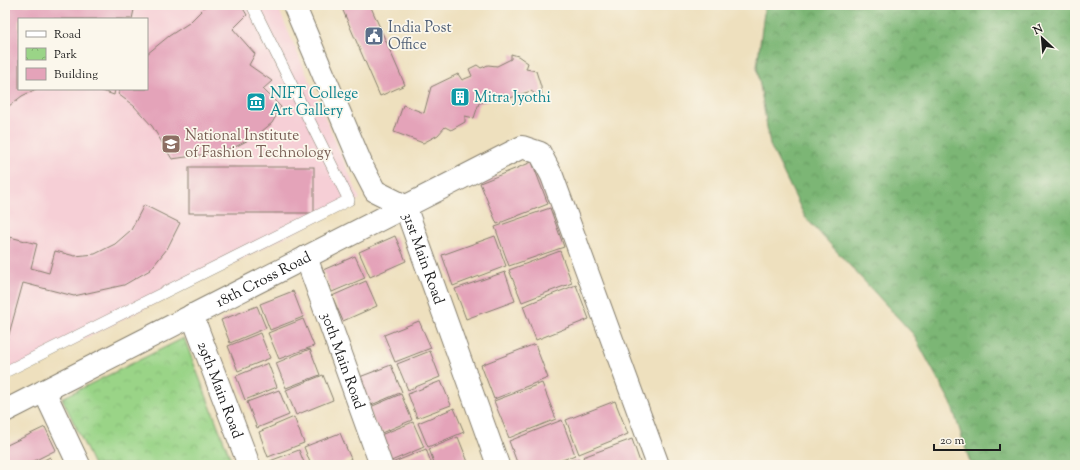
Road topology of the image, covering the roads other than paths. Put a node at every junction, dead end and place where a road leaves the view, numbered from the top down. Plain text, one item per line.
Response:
1 (252, 5) edge
2 (294, 5) edge
3 (405, 206) junction
4 (306, 257) junction
5 (192, 315) junction
6 (5, 372) edge
7 (44, 391) junction
8 (5, 411) edge
9 (79, 465) edge
10 (249, 465) edge
11 (381, 465) edge
12 (498, 465) edge
13 (658, 465) edge

1 - 6 lane
2 - 3 street, 31st Main Road
3 - 4 street, 18th Cross Road
3 - 12 street, 31st Main Road
3 - 13 street, 18th Cross Road
4 - 5 street, 18th Cross Road
4 - 11 street, 30th Main Road
5 - 7 street, 18th Cross Road
5 - 10 street, 29th Main Road
7 - 8 street, 18th Cross Road
7 - 9 street

